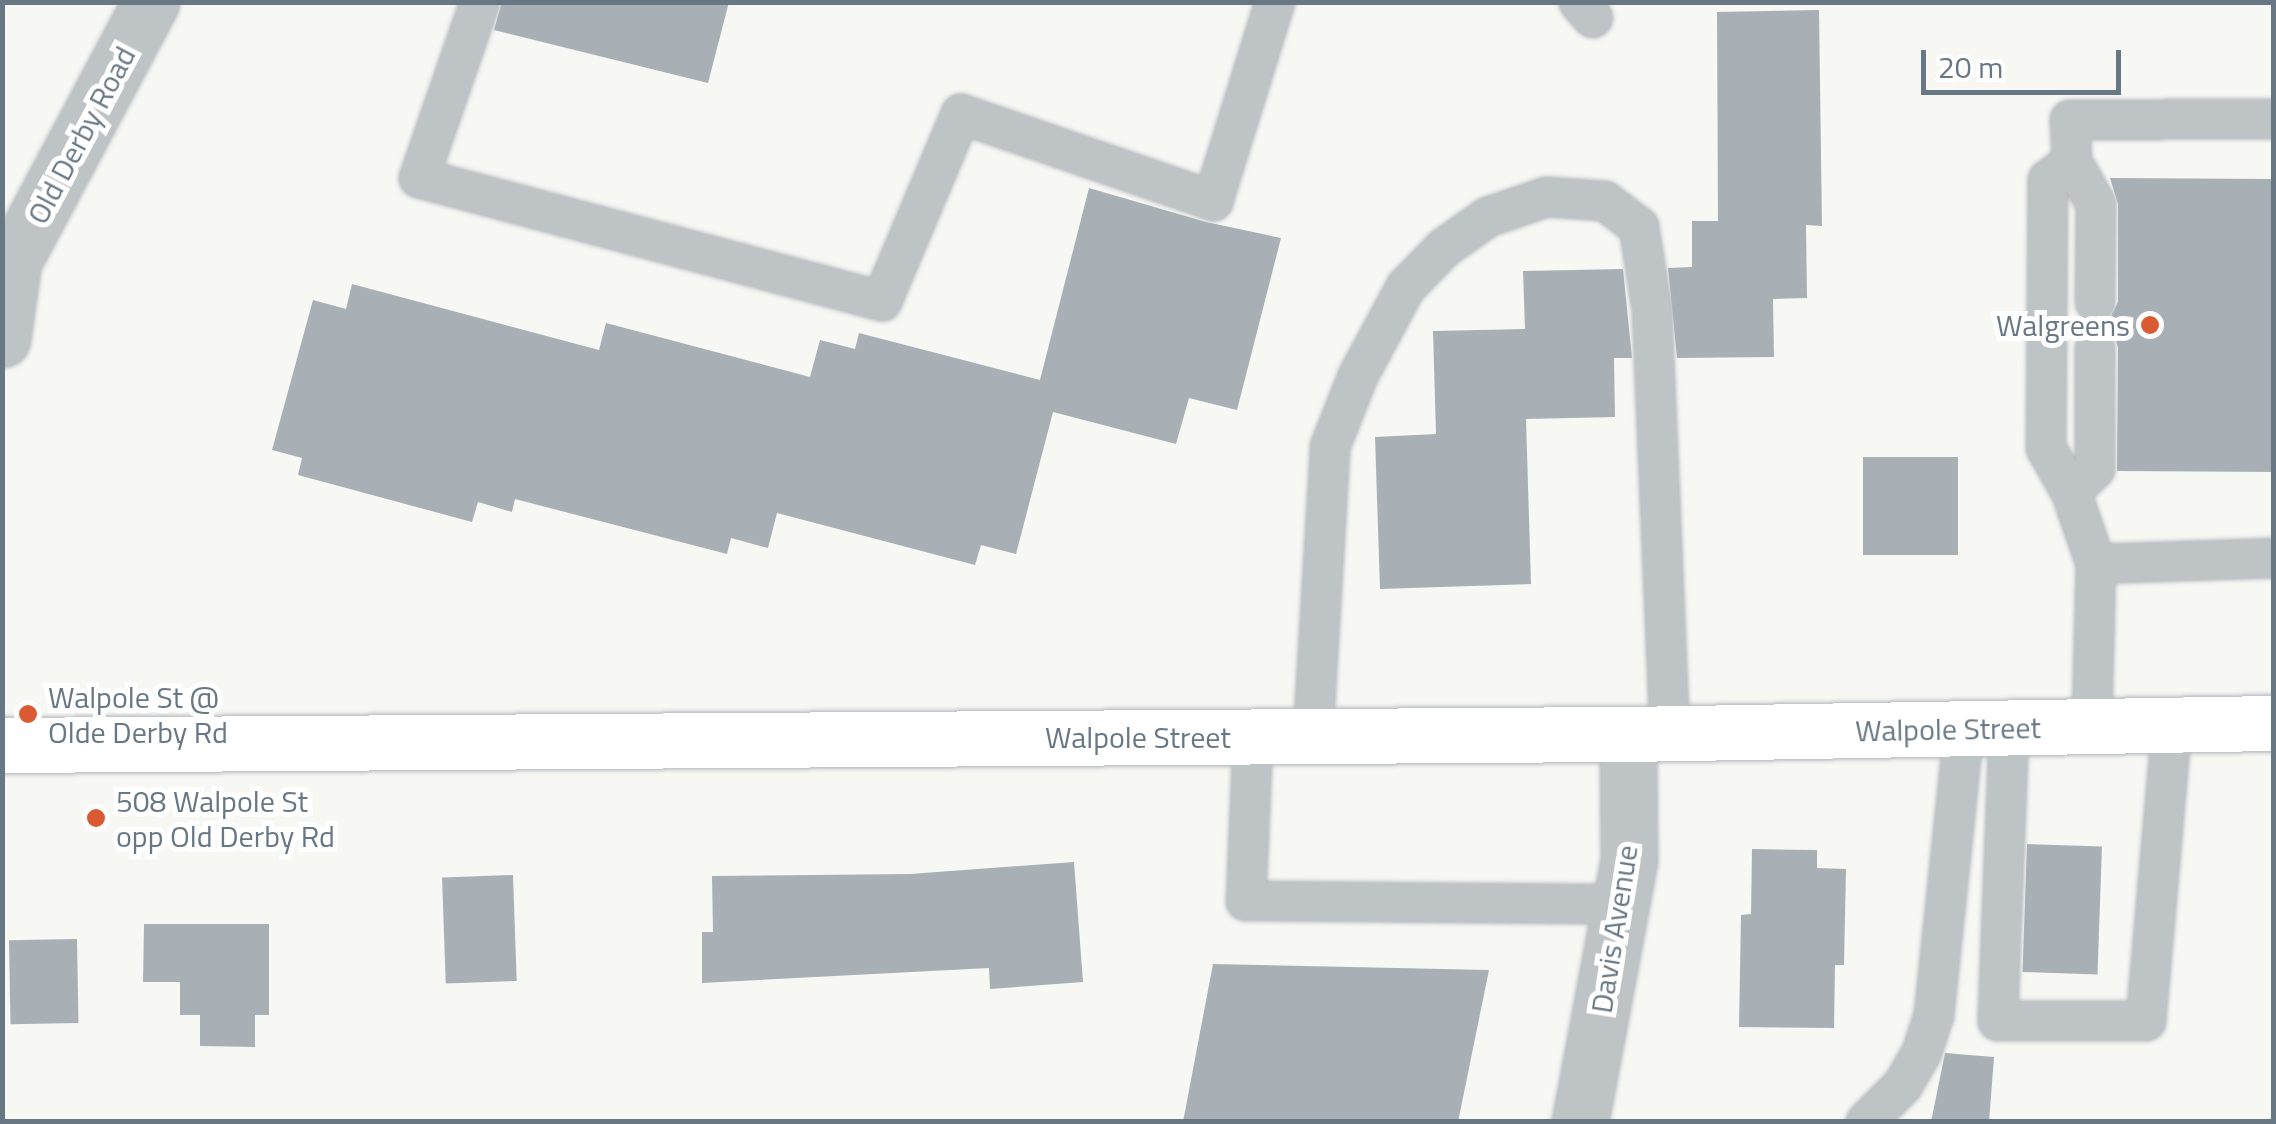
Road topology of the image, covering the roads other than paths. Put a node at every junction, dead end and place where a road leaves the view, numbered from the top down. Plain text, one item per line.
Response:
1 (151, 2) edge
2 (480, 2) edge
3 (1275, 2) edge
4 (2274, 118) edge
5 (2072, 162) junction
6 (7, 275) edge
7 (2095, 302) dead end
8 (2, 339) edge
9 (2095, 348) dead end
10 (2070, 492) junction
11 (2274, 558) edge
12 (2096, 564) junction
13 (2274, 723) edge
14 (2092, 725) junction
15 (2172, 725) junction
16 (1987, 730) junction
17 (1649, 734) junction
18 (1253, 736) junction
19 (1313, 737) junction
20 (2, 746) edge
21 (1620, 904) junction
22 (1580, 1122) edge
23 (1866, 1122) edge

1 - 6 street, Old Derby Road
2 - 3 lane
4 - 5 lane
5 - 7 lane
5 - 10 lane
6 - 8 street, Old Derby Road
9 - 10 lane
10 - 12 lane
11 - 12 lane
12 - 14 lane
13 - 15 main road, Walpole Street
14 - 15 main road, Walpole Street
14 - 16 main road, Walpole Street
15 - 16 lane
16 - 17 main road, Walpole Street
16 - 23 lane
17 - 19 main road, Walpole Street
17 - 19 lane
17 - 21 street, Davis Avenue
18 - 19 main road, Walpole Street
18 - 20 main road, Walpole Street
18 - 21 lane
21 - 22 street, Davis Avenue

